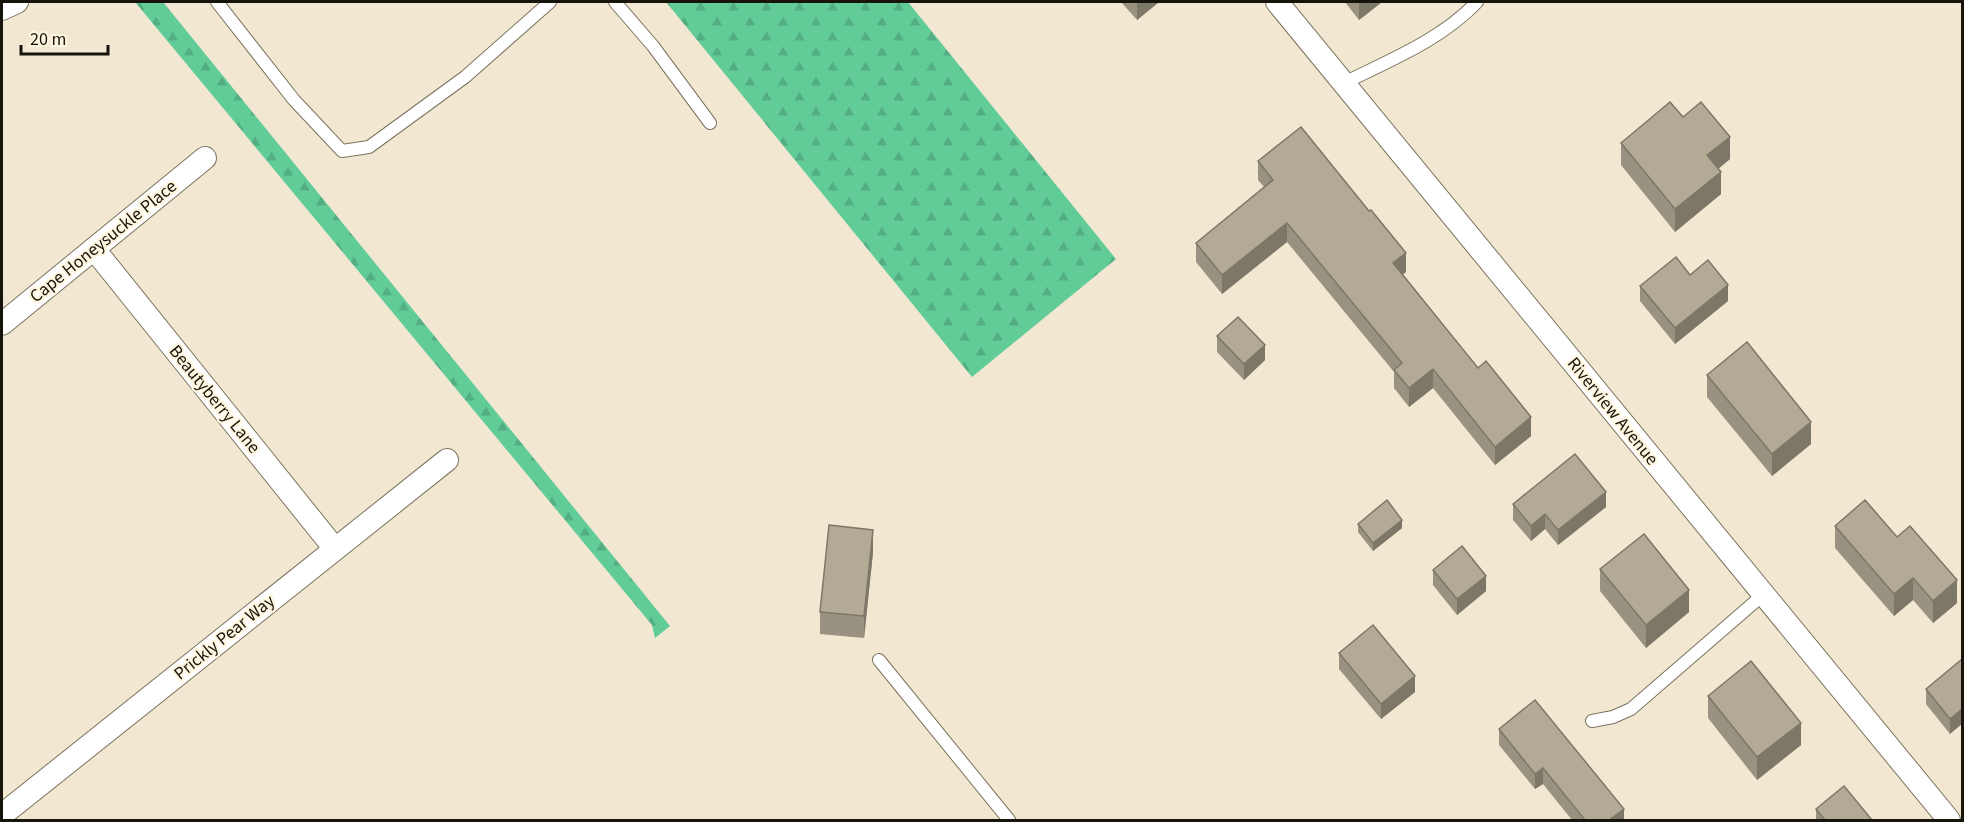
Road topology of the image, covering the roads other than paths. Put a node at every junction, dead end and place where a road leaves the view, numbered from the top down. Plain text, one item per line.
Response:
1 (16, 2) edge
2 (218, 2) edge
3 (550, 2) edge
4 (615, 2) edge
5 (1277, 2) edge
6 (1477, 2) edge
7 (2, 9) edge
8 (1344, 83) junction
9 (710, 123) dead end
10 (205, 158) dead end
11 (94, 249) junction
12 (2, 324) edge
13 (447, 460) dead end
14 (335, 549) junction
15 (1764, 594) junction
16 (879, 660) dead end
17 (1592, 721) dead end
18 (2, 815) edge
19 (1009, 820) edge
20 (1949, 820) edge

1 - 7 street
2 - 3 lane
4 - 9 lane
5 - 8 street, Riverview Avenue
6 - 8 lane
8 - 15 street, Riverview Avenue
10 - 11 street, Cape Honeysuckle Place
11 - 12 street, Cape Honeysuckle Place
11 - 14 street, Beautyberry Lane
13 - 14 street, Prickly Pear Way
14 - 18 street, Prickly Pear Way
15 - 17 lane
15 - 20 street, Riverview Avenue
16 - 19 lane

